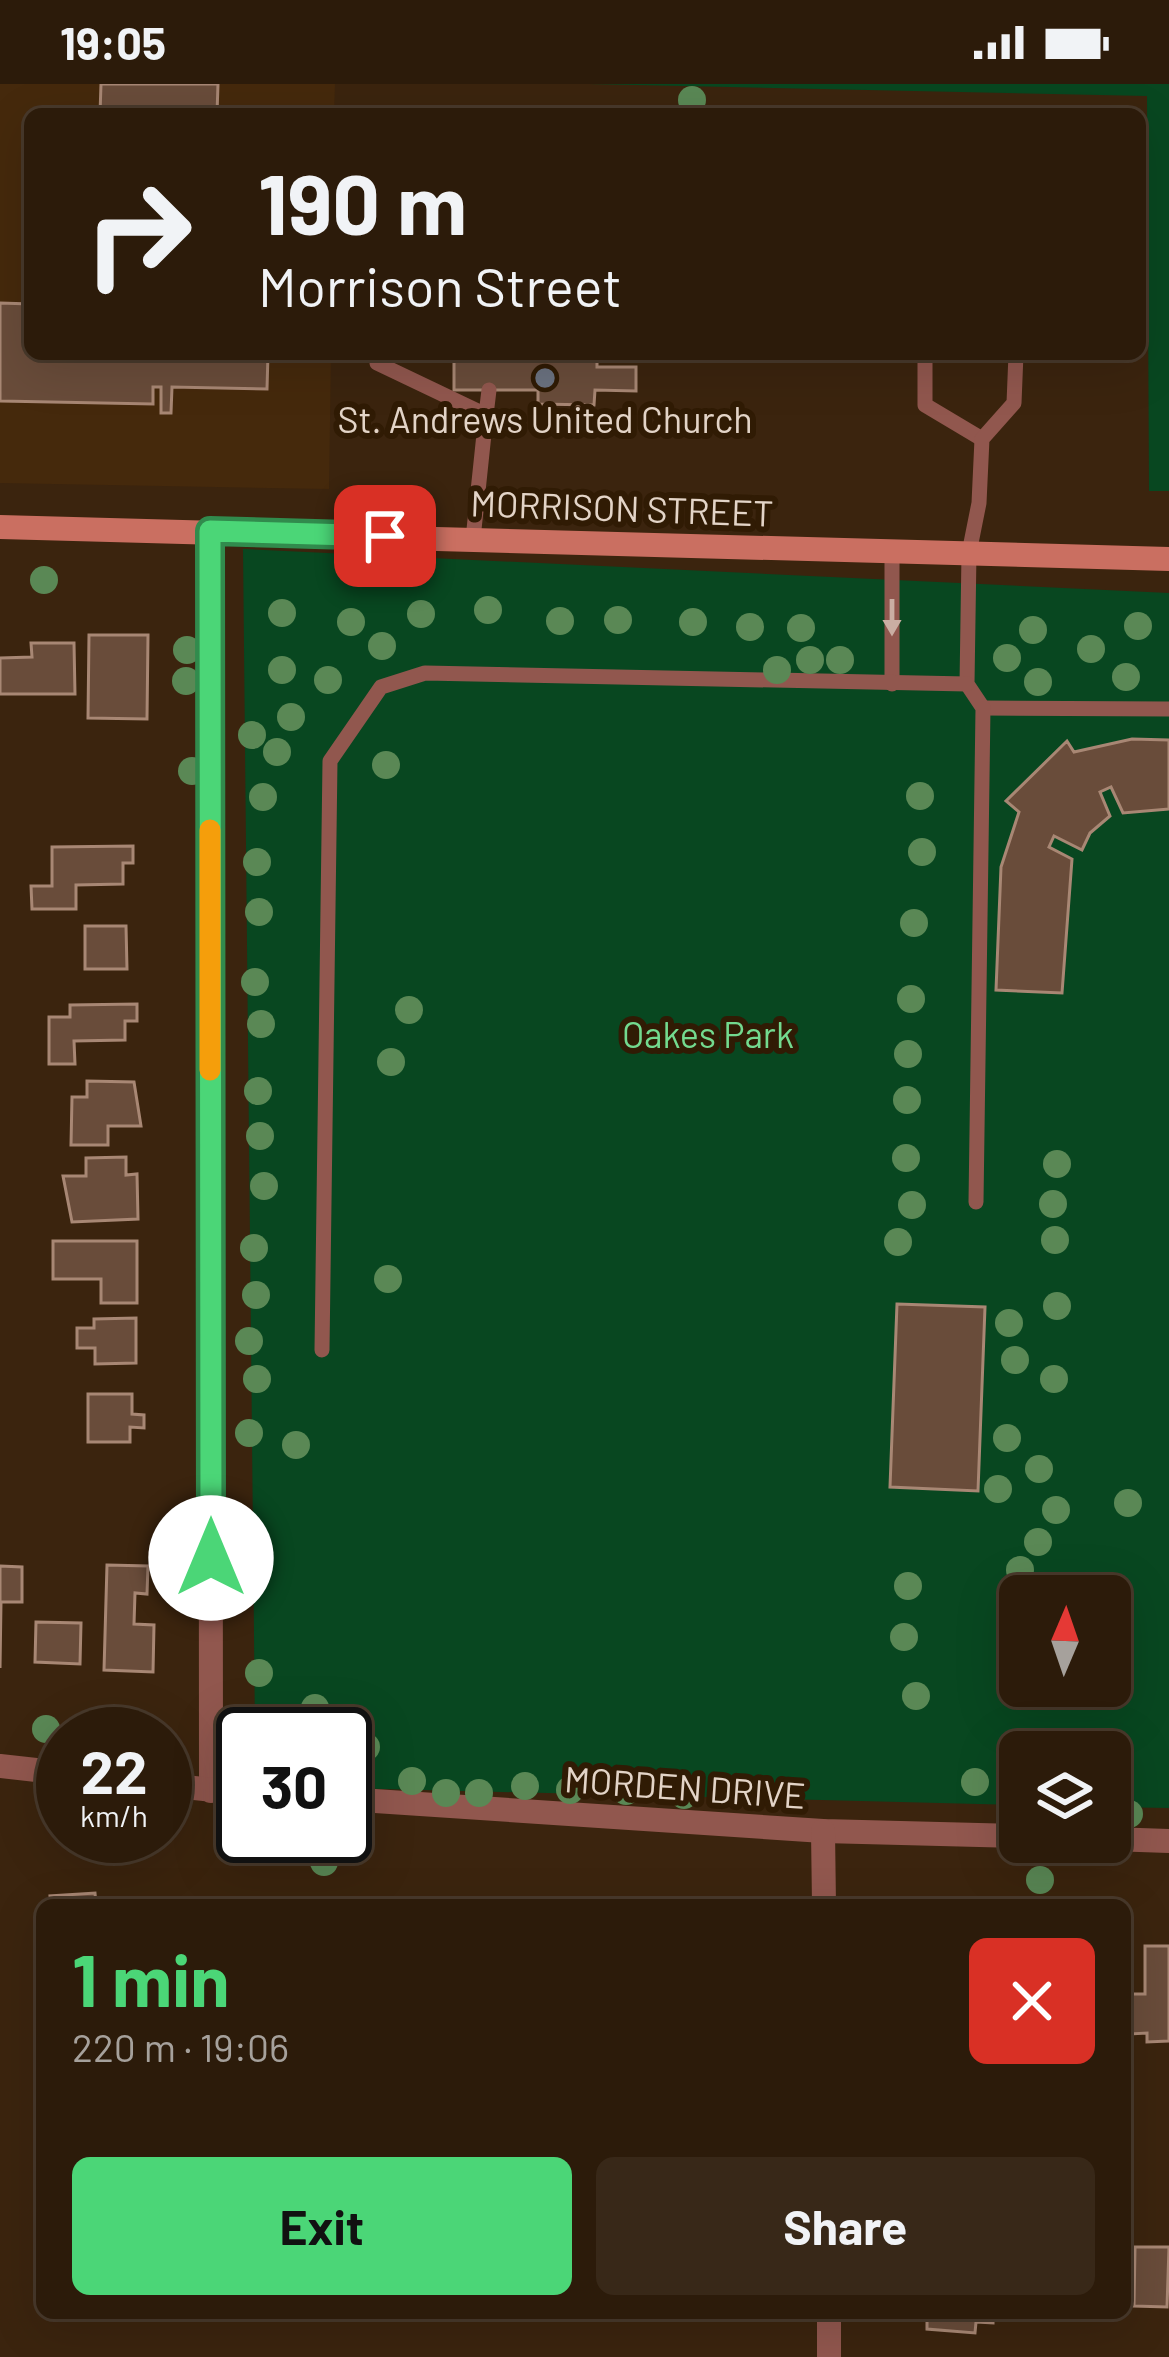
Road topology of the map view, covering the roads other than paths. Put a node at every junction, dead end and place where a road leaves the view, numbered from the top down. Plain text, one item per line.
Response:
1 (377, 360) edge
2 (925, 360) edge
3 (1016, 360) edge
4 (489, 390) dead end
5 (486, 415) junction
6 (982, 440) junction
7 (0, 527) edge
8 (210, 531) junction
9 (473, 539) junction
10 (892, 550) junction
11 (969, 553) junction
12 (1169, 559) edge
13 (892, 684) junction
14 (967, 684) junction
15 (983, 708) junction
16 (1169, 709) edge
17 (976, 1202) dead end
18 (322, 1350) dead end
19 (0, 1766) edge
20 (36, 1770) edge
21 (192, 1788) edge
22 (212, 1790) junction
23 (216, 1790) edge
24 (372, 1801) edge
25 (823, 1831) junction
26 (999, 1835) edge
27 (1131, 1840) edge
28 (1169, 1841) edge
29 (824, 1899) edge
30 (829, 2319) edge
31 (830, 2357) edge

1 - 5 lane
2 - 6 lane
3 - 6 lane
4 - 5 lane
5 - 9 lane
6 - 11 lane
7 - 8 street, MORRISON STREET
8 - 9 street, MORRISON STREET
8 - 22 street
9 - 10 street, MORRISON STREET
10 - 11 street, MORRISON STREET
10 -> 13 lane
11 - 12 street, MORRISON STREET
11 - 14 lane
13 - 14 lane
13 - 18 lane
14 - 15 lane
15 - 16 lane
15 - 17 lane
19 - 20 street
21 - 22 street
22 - 23 street
24 - 25 street, MORDEN DRIVE
25 - 26 street, MORDEN DRIVE
25 - 29 street
27 - 28 street
30 - 31 street

